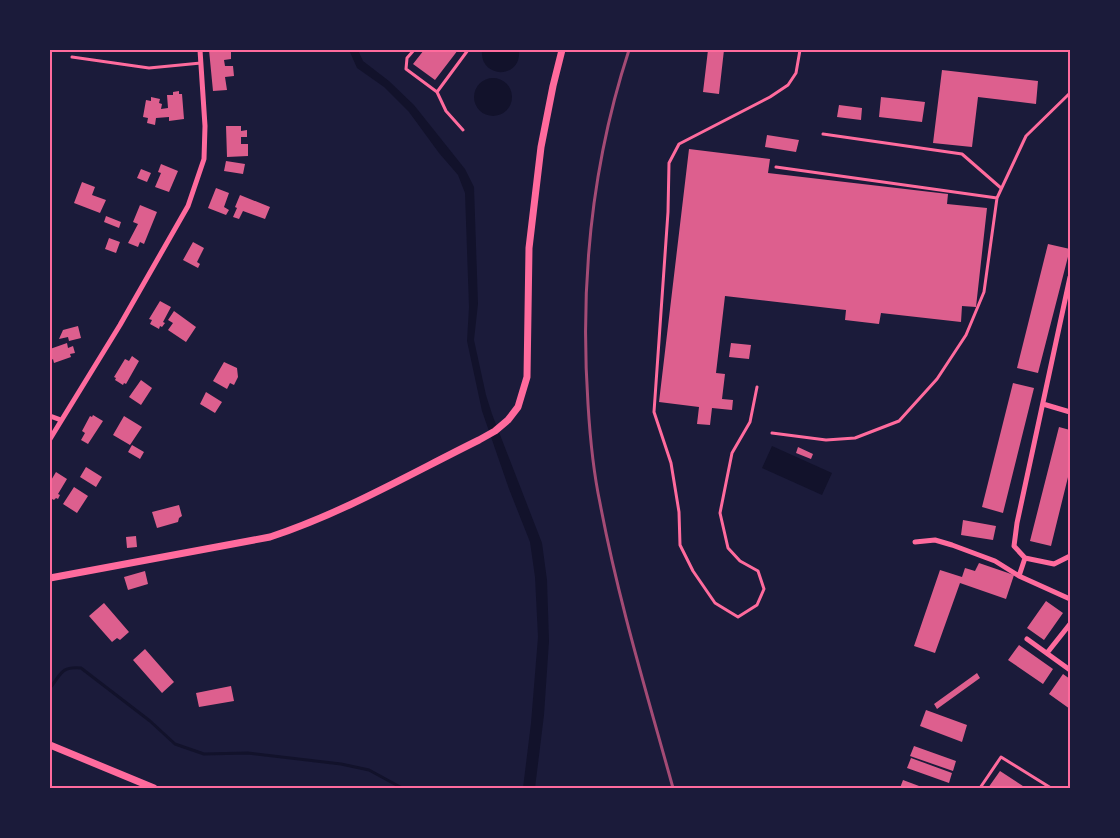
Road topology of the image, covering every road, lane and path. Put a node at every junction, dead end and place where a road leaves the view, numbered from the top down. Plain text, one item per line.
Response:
1 (200, 50) edge
2 (414, 50) edge
3 (468, 50) edge
4 (562, 50) edge
5 (800, 50) edge
6 (72, 57) dead end
7 (201, 63) junction
8 (437, 92) junction
9 (1071, 93) edge
10 (463, 130) dead end
11 (823, 134) dead end
12 (776, 167) dead end
13 (1001, 188) junction
14 (997, 198) junction
15 (1071, 277) edge
16 (757, 387) dead end
17 (1043, 404) junction
18 (1071, 412) edge
19 (50, 416) edge
20 (61, 420) junction
21 (772, 433) dead end
22 (50, 439) edge
23 (915, 542) dead end
24 (1071, 556) edge
25 (1025, 558) junction
26 (1019, 576) junction
27 (50, 578) edge
28 (1071, 599) edge
29 (1071, 624) edge
30 (1027, 639) dead end
31 (1047, 653) junction
32 (1071, 670) edge
33 (50, 745) edge
34 (154, 789) edge
35 (980, 789) edge
36 (1051, 789) edge

1 - 7 street
2 - 8 lane
3 - 8 lane
4 - 27 street
5 - 16 lane
6 - 7 lane
7 - 20 street
8 - 10 lane
9 - 13 lane
11 - 13 lane
12 - 14 lane
13 - 14 lane
14 - 21 lane
15 - 17 street
17 - 18 street
17 - 25 street
19 - 20 street
20 - 22 street
23 - 26 street
24 - 25 street
25 - 26 street
26 - 28 street
29 - 31 street
30 - 31 street
31 - 32 street
33 - 34 street
35 - 36 lane

